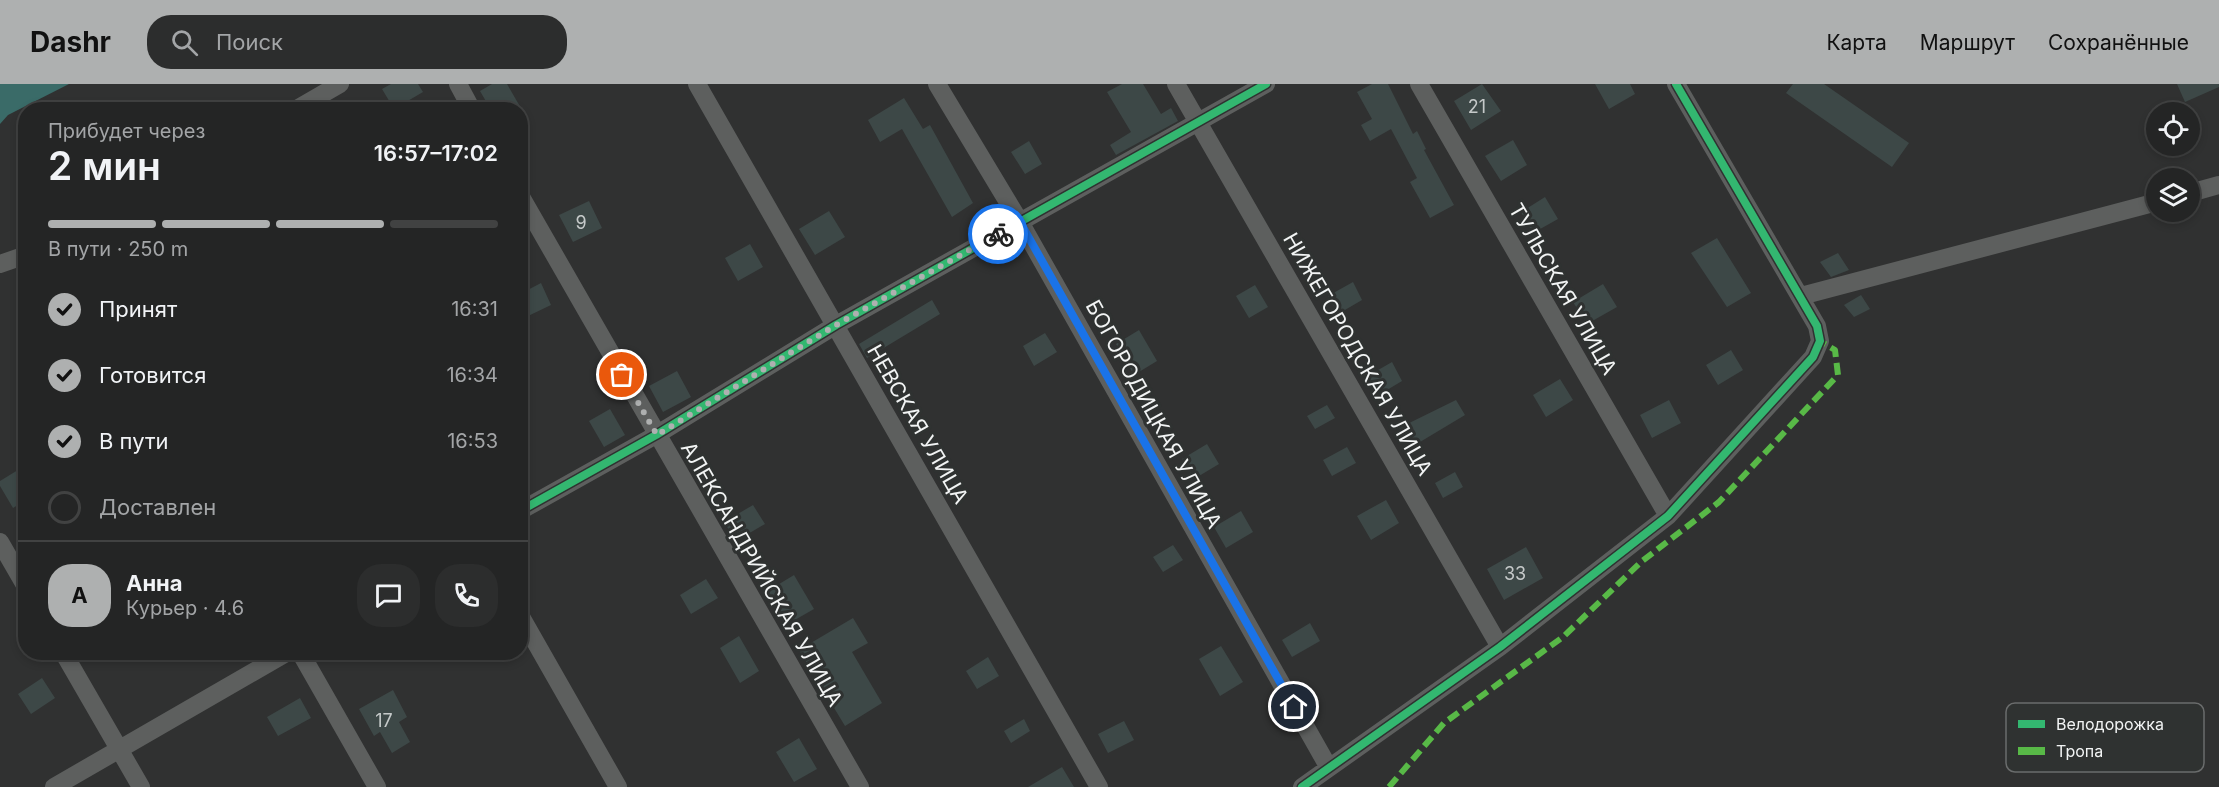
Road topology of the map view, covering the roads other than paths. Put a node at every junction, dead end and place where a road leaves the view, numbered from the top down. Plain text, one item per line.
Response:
1 (340, 84) edge
2 (458, 84) edge
3 (697, 84) edge
4 (937, 84) edge
5 (1176, 84) edge
6 (1266, 84) edge
7 (1419, 84) edge
8 (1676, 84) edge
9 (309, 102) edge
10 (468, 102) edge
11 (1197, 121) junction
12 (2219, 185) edge
13 (2200, 190) edge
14 (2146, 205) edge
15 (528, 209) edge
16 (1020, 222) junction
17 (18, 258) edge
18 (0, 264) edge
19 (1801, 296) junction
20 (836, 325) junction
21 (657, 435) junction
22 (528, 507) edge
23 (1668, 516) junction
24 (0, 542) edge
25 (18, 572) edge
26 (528, 629) edge
27 (1500, 647) junction
28 (68, 660) edge
29 (274, 660) edge
30 (305, 660) edge
31 (119, 749) junction
32 (1329, 768) junction
33 (54, 787) edge
34 (141, 787) edge
35 (377, 787) edge
36 (618, 787) edge
37 (860, 787) edge
38 (1099, 787) edge
39 (1302, 787) edge

1 - 9 street
2 - 10 street
3 - 20 street, НЕВСКАЯ УЛИЦА
4 - 16 street, БОГОРОДИЦКАЯ УЛИЦА
5 - 11 street, НИЖЕГОРОДСКАЯ УЛИЦА
6 - 11 street
7 - 23 street, ТУЛЬСКАЯ УЛИЦА
8 - 19 street
11 - 16 street
11 - 27 street, НИЖЕГОРОДСКАЯ УЛИЦА
12 - 13 street
14 - 19 street
15 - 21 street, АЛЕКСАНДРИЙСКАЯ УЛИЦА
16 - 20 street
16 - 32 street, БОГОРОДИЦКАЯ УЛИЦА
17 - 18 street
19 - 23 street
20 - 21 street
20 - 38 street, НЕВСКАЯ УЛИЦА
21 - 22 street
21 - 37 street, АЛЕКСАНДРИЙСКАЯ УЛИЦА
23 - 27 street
24 - 25 street
26 - 36 street
27 - 32 street
28 - 31 street
29 - 31 street
30 - 35 street
31 - 33 street
31 - 34 street
32 - 39 street

